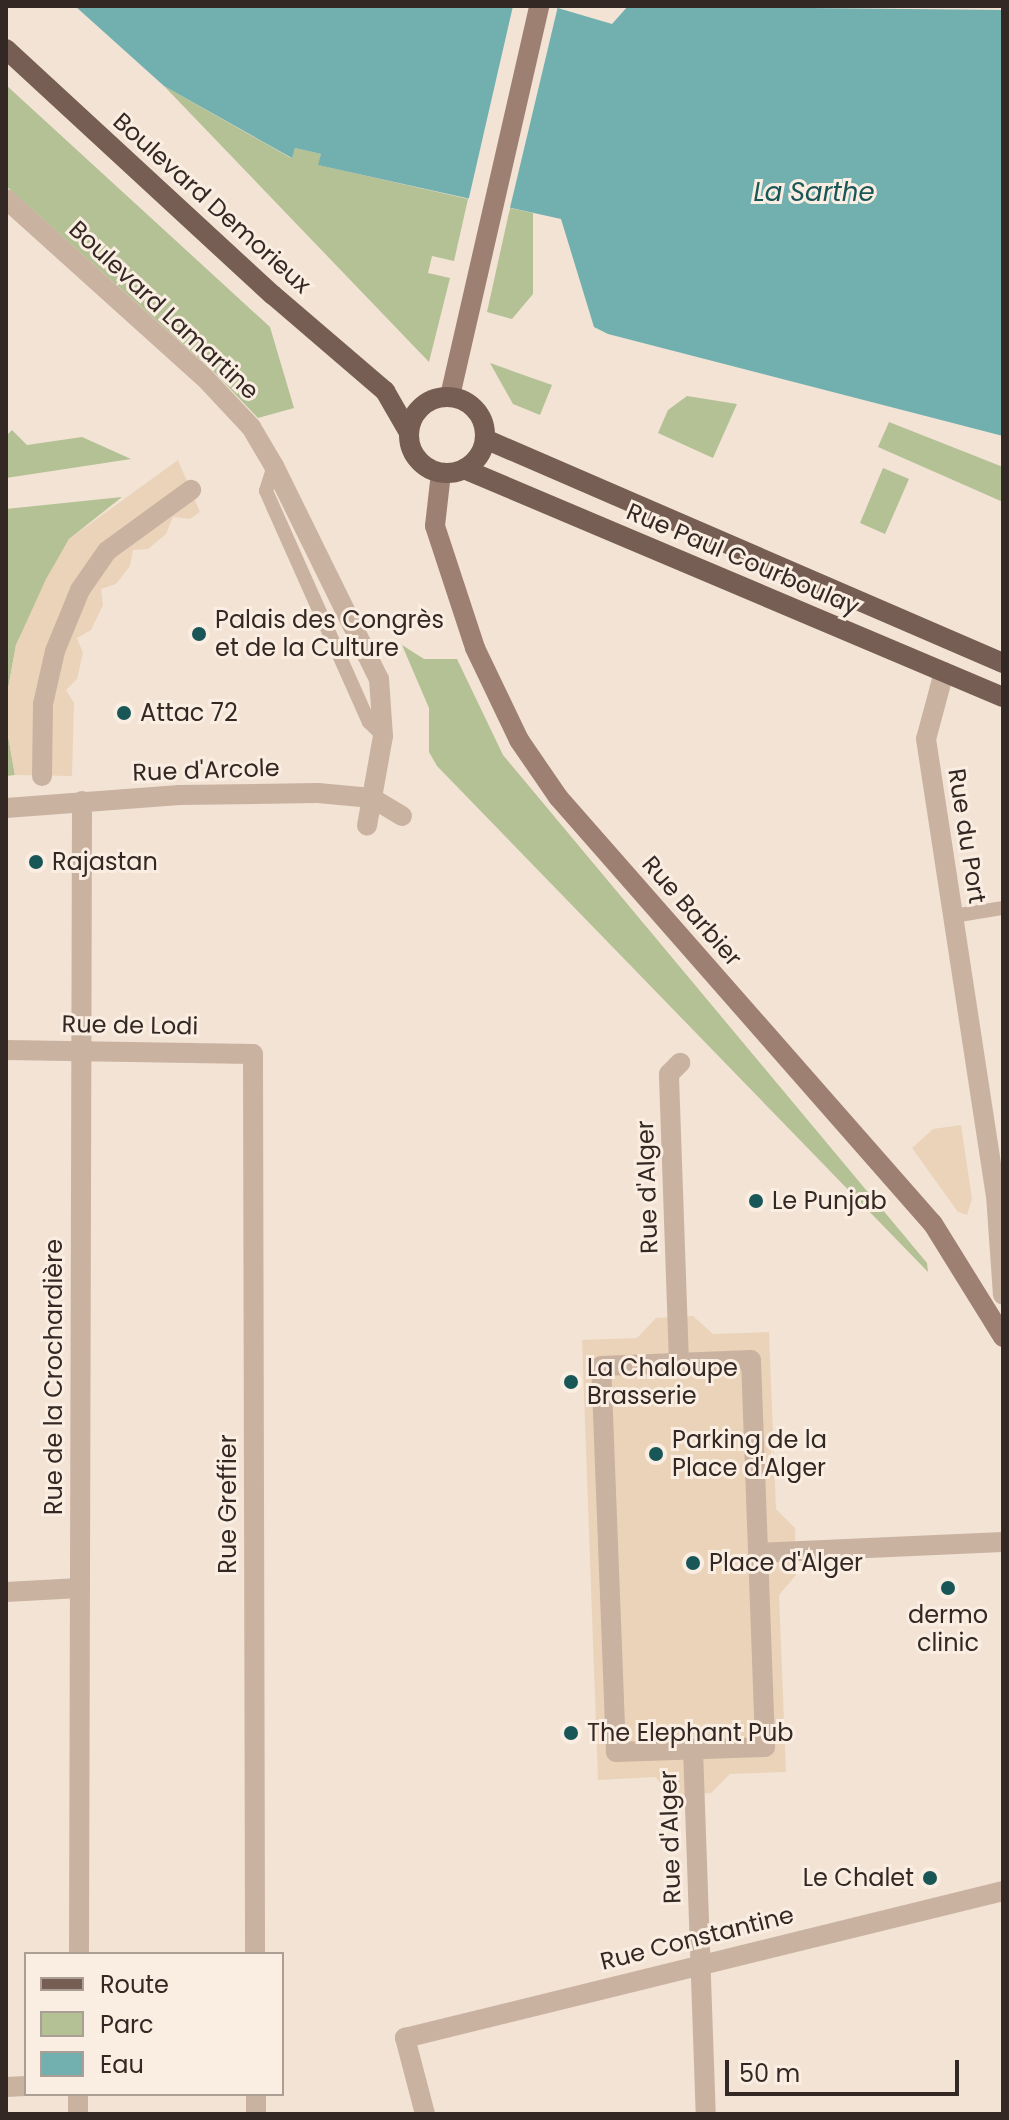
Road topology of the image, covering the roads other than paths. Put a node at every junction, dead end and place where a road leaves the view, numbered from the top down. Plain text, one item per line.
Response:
1 (539, 6) edge
2 (6, 49) edge
3 (6, 199) edge
4 (385, 391) junction
5 (450, 396) junction
6 (424, 404) junction
7 (408, 431) junction
8 (485, 439) junction
9 (464, 469) junction
10 (441, 473) junction
11 (191, 490) dead end
12 (1003, 663) edge
13 (944, 672) junction
14 (1003, 697) edge
15 (42, 776) dead end
16 (372, 798) junction
17 (82, 801) junction
18 (6, 808) edge
19 (402, 816) dead end
20 (367, 826) dead end
21 (1003, 908) edge
22 (953, 916) junction
23 (6, 1050) edge
24 (81, 1050) junction
25 (253, 1054) joint
26 (675, 1068) dead end
27 (1003, 1295) edge
28 (1003, 1337) edge
29 (679, 1363) junction
30 (1003, 1542) edge
31 (758, 1553) junction
32 (80, 1588) junction
33 (6, 1592) edge
34 (693, 1749) junction
35 (1003, 1891) edge
36 (79, 1952) edge
37 (255, 1952) edge
38 (700, 1963) junction
39 (425, 2114) edge
40 (706, 2114) edge

1 - 5 main road
2 - 4 main road, Boulevard Demorieux
3 - 16 street, Boulevard Lamartine
4 - 6 main road, Boulevard Demorieux
4 - 7 main road, Boulevard Demorieux
5 - 6 main road
5 - 8 main road
6 - 7 main road
7 - 10 main road
8 - 9 main road
8 - 12 main road, Rue Paul Courboulay
9 - 10 main road
9 - 13 main road, Rue Paul Courboulay
10 - 28 main road, Rue Barbier
11 - 15 street
13 - 14 main road, Rue Paul Courboulay
13 - 22 street, Rue du Port
16 - 17 street, Rue d'Arcole
16 - 19 street, Rue d'Arcole
16 - 20 street, Boulevard Lamartine
17 - 18 street, Rue d'Arcole
17 - 24 street, Rue de la Crochardière
21 - 22 lane
22 - 27 street, Rue du Port
23 - 24 street, Rue de Lodi
24 - 25 street, Rue de Lodi
24 - 32 street, Rue de la Crochardière
25 - 37 street, Rue Greffier
26 - 29 street, Rue d'Alger
29 - 31 street
29 - 34 street
30 - 31 street
31 - 34 street
32 - 33 street
32 - 36 street, Rue de la Crochardière
34 - 38 street, Rue d'Alger
35 - 38 street, Rue Constantine
38 - 39 street, Rue Constantine
38 - 40 street, Rue d'Alger

